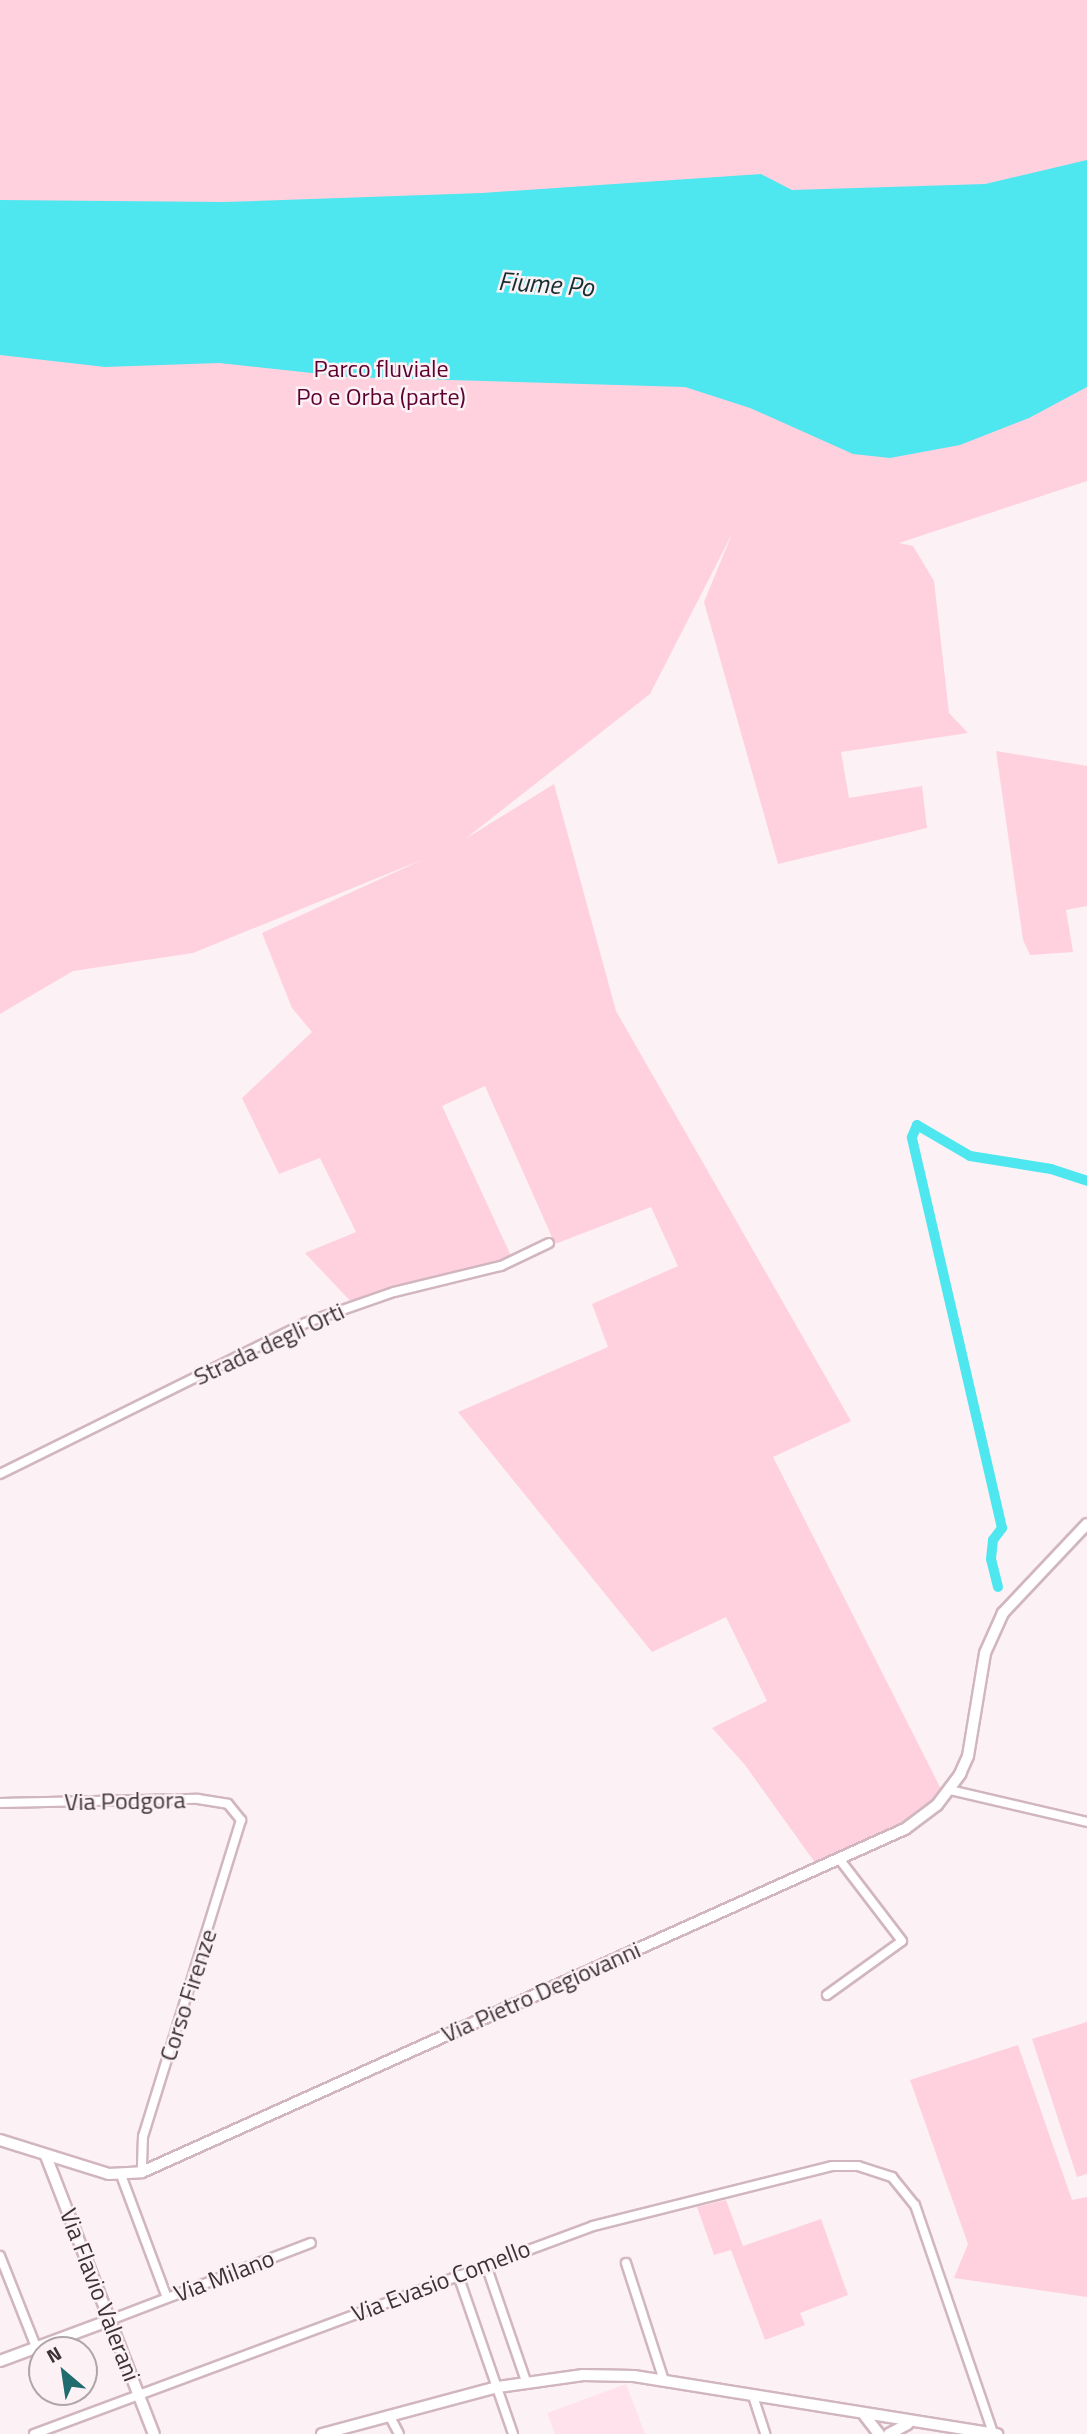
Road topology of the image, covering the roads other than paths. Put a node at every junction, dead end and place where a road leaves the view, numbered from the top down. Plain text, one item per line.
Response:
1 (549, 1243) dead end
2 (0, 1474) edge
3 (1087, 1524) edge
4 (950, 1790) junction
5 (0, 1803) edge
6 (241, 1820) joint
7 (1087, 1822) edge
8 (839, 1860) junction
9 (827, 1995) dead end
10 (0, 2140) edge
11 (46, 2156) junction
12 (142, 2172) junction
13 (121, 2175) junction
14 (311, 2243) dead end
15 (0, 2256) edge
16 (626, 2263) dead end
17 (486, 2264) junction
18 (458, 2275) junction
19 (167, 2298) junction
20 (110, 2320) junction
21 (32, 2336) edge
22 (66, 2336) edge
23 (28, 2350) edge
24 (0, 2361) edge
25 (526, 2381) junction
26 (664, 2381) junction
27 (498, 2387) junction
28 (139, 2395) junction
29 (753, 2396) junction
30 (389, 2415) junction
31 (863, 2415) junction
32 (921, 2423) junction
33 (34, 2434) edge
34 (154, 2434) edge
35 (321, 2434) edge
36 (398, 2434) edge
37 (513, 2434) edge
38 (765, 2434) edge
39 (879, 2434) edge
40 (889, 2434) edge
41 (995, 2434) edge

1 - 2 street, Strada degli Orti
3 - 4 street
4 - 7 street
4 - 8 street, Via Pietro Degiovanni
5 - 6 street, Via Podgora
6 - 12 street, Corso Firenze
8 - 9 street
8 - 12 street, Via Pietro Degiovanni
10 - 11 street
11 - 13 street
11 - 20 street, Via Flavio Valerani
12 - 13 street, Via Pietro Degiovanni
13 - 19 street
14 - 19 street, Via Milano
15 - 21 street
16 - 26 street
17 - 18 street, Via Evasio Comello
17 - 25 street
17 - 41 street, Via Evasio Comello
18 - 27 street
18 - 28 street, Via Evasio Comello
19 - 20 street, Via Milano
20 - 22 street
20 - 28 street, Via Flavio Valerani
23 - 24 street
25 - 26 main road
25 - 27 main road
26 - 29 main road
27 - 30 main road
27 - 37 street
28 - 33 street, Via Evasio Comello
28 - 34 street, Via Flavio Valerani
29 - 31 main road
29 - 38 street
30 - 35 main road
30 - 36 street
31 - 32 main road
31 - 39 main road
32 - 40 main road
32 - 41 main road

